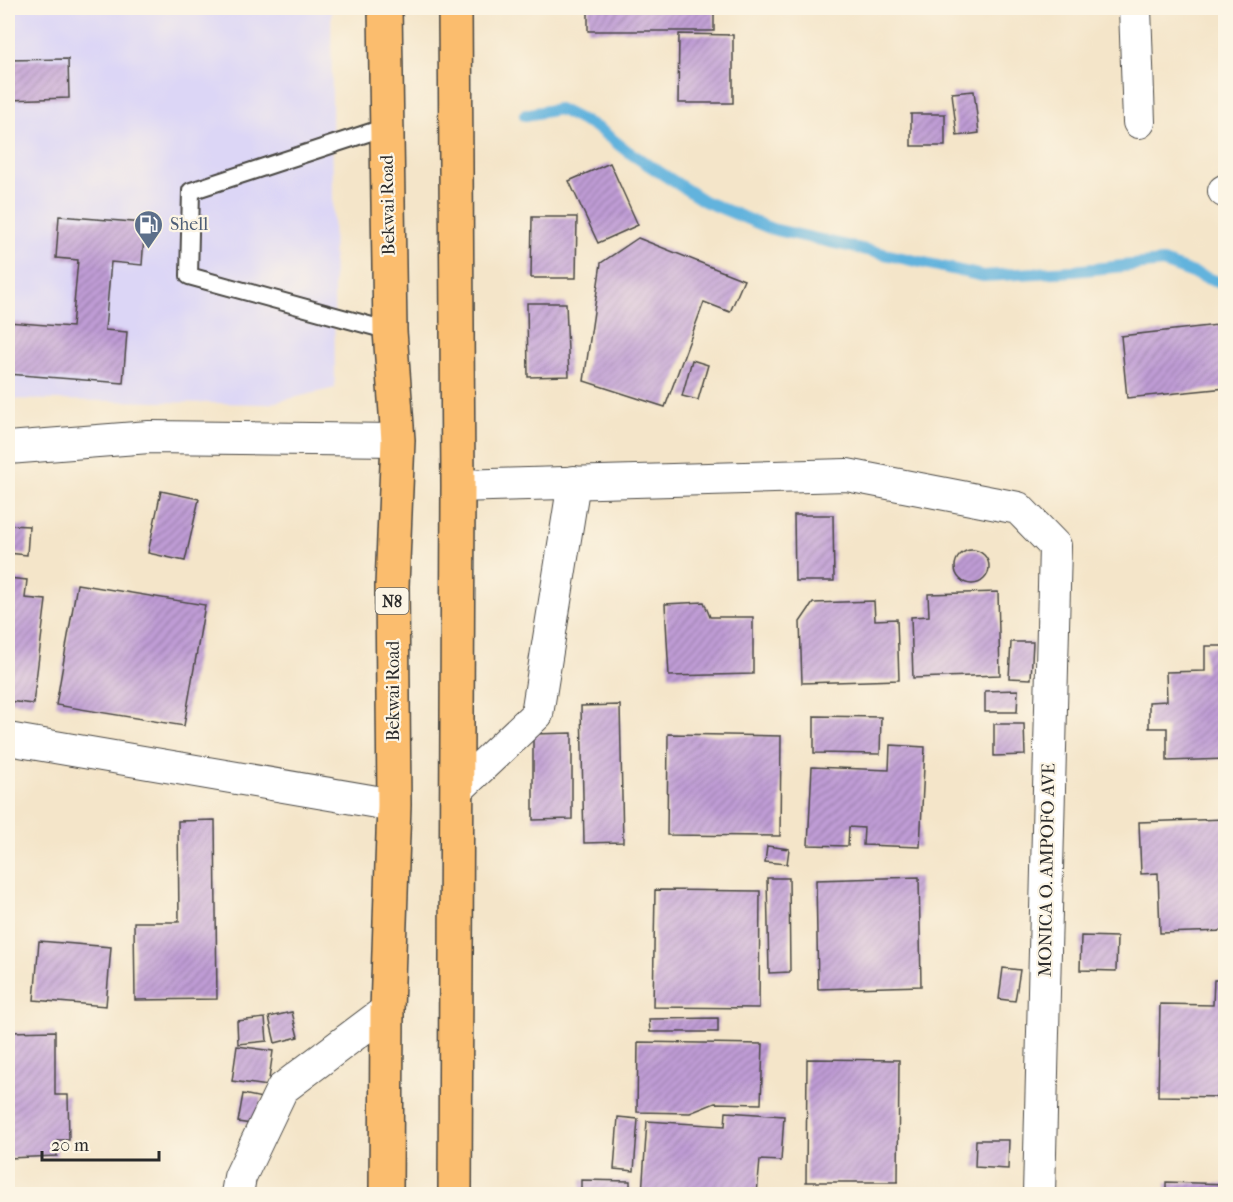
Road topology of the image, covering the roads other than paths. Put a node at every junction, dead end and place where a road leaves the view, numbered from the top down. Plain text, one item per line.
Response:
1 (385, 8) edge
2 (455, 8) edge
3 (1136, 8) edge
4 (1139, 122) dead end
5 (386, 127) junction
6 (390, 331) junction
7 (398, 440) junction
8 (8, 448) edge
9 (574, 482) junction
10 (458, 486) junction
11 (8, 739) edge
12 (458, 789) junction
13 (394, 805) junction
14 (387, 1010) junction
15 (237, 1194) edge
16 (386, 1194) edge
17 (455, 1194) edge
18 (1039, 1194) edge

1 - 5 highway, Bekwai Road / N8
2 - 10 highway
3 - 4 street
5 - 6 highway, Bekwai Road / N8
5 - 6 lane
6 - 7 highway, Bekwai Road / N8
7 - 8 street
7 - 13 highway, Bekwai Road / N8
9 - 10 street
9 - 12 street
9 - 18 street, MONICA O. AMPOFO AVE
10 - 12 highway
11 - 13 street
12 - 17 highway
13 - 14 highway, Bekwai Road / N8
14 - 15 street
14 - 16 highway, Bekwai Road / N8

